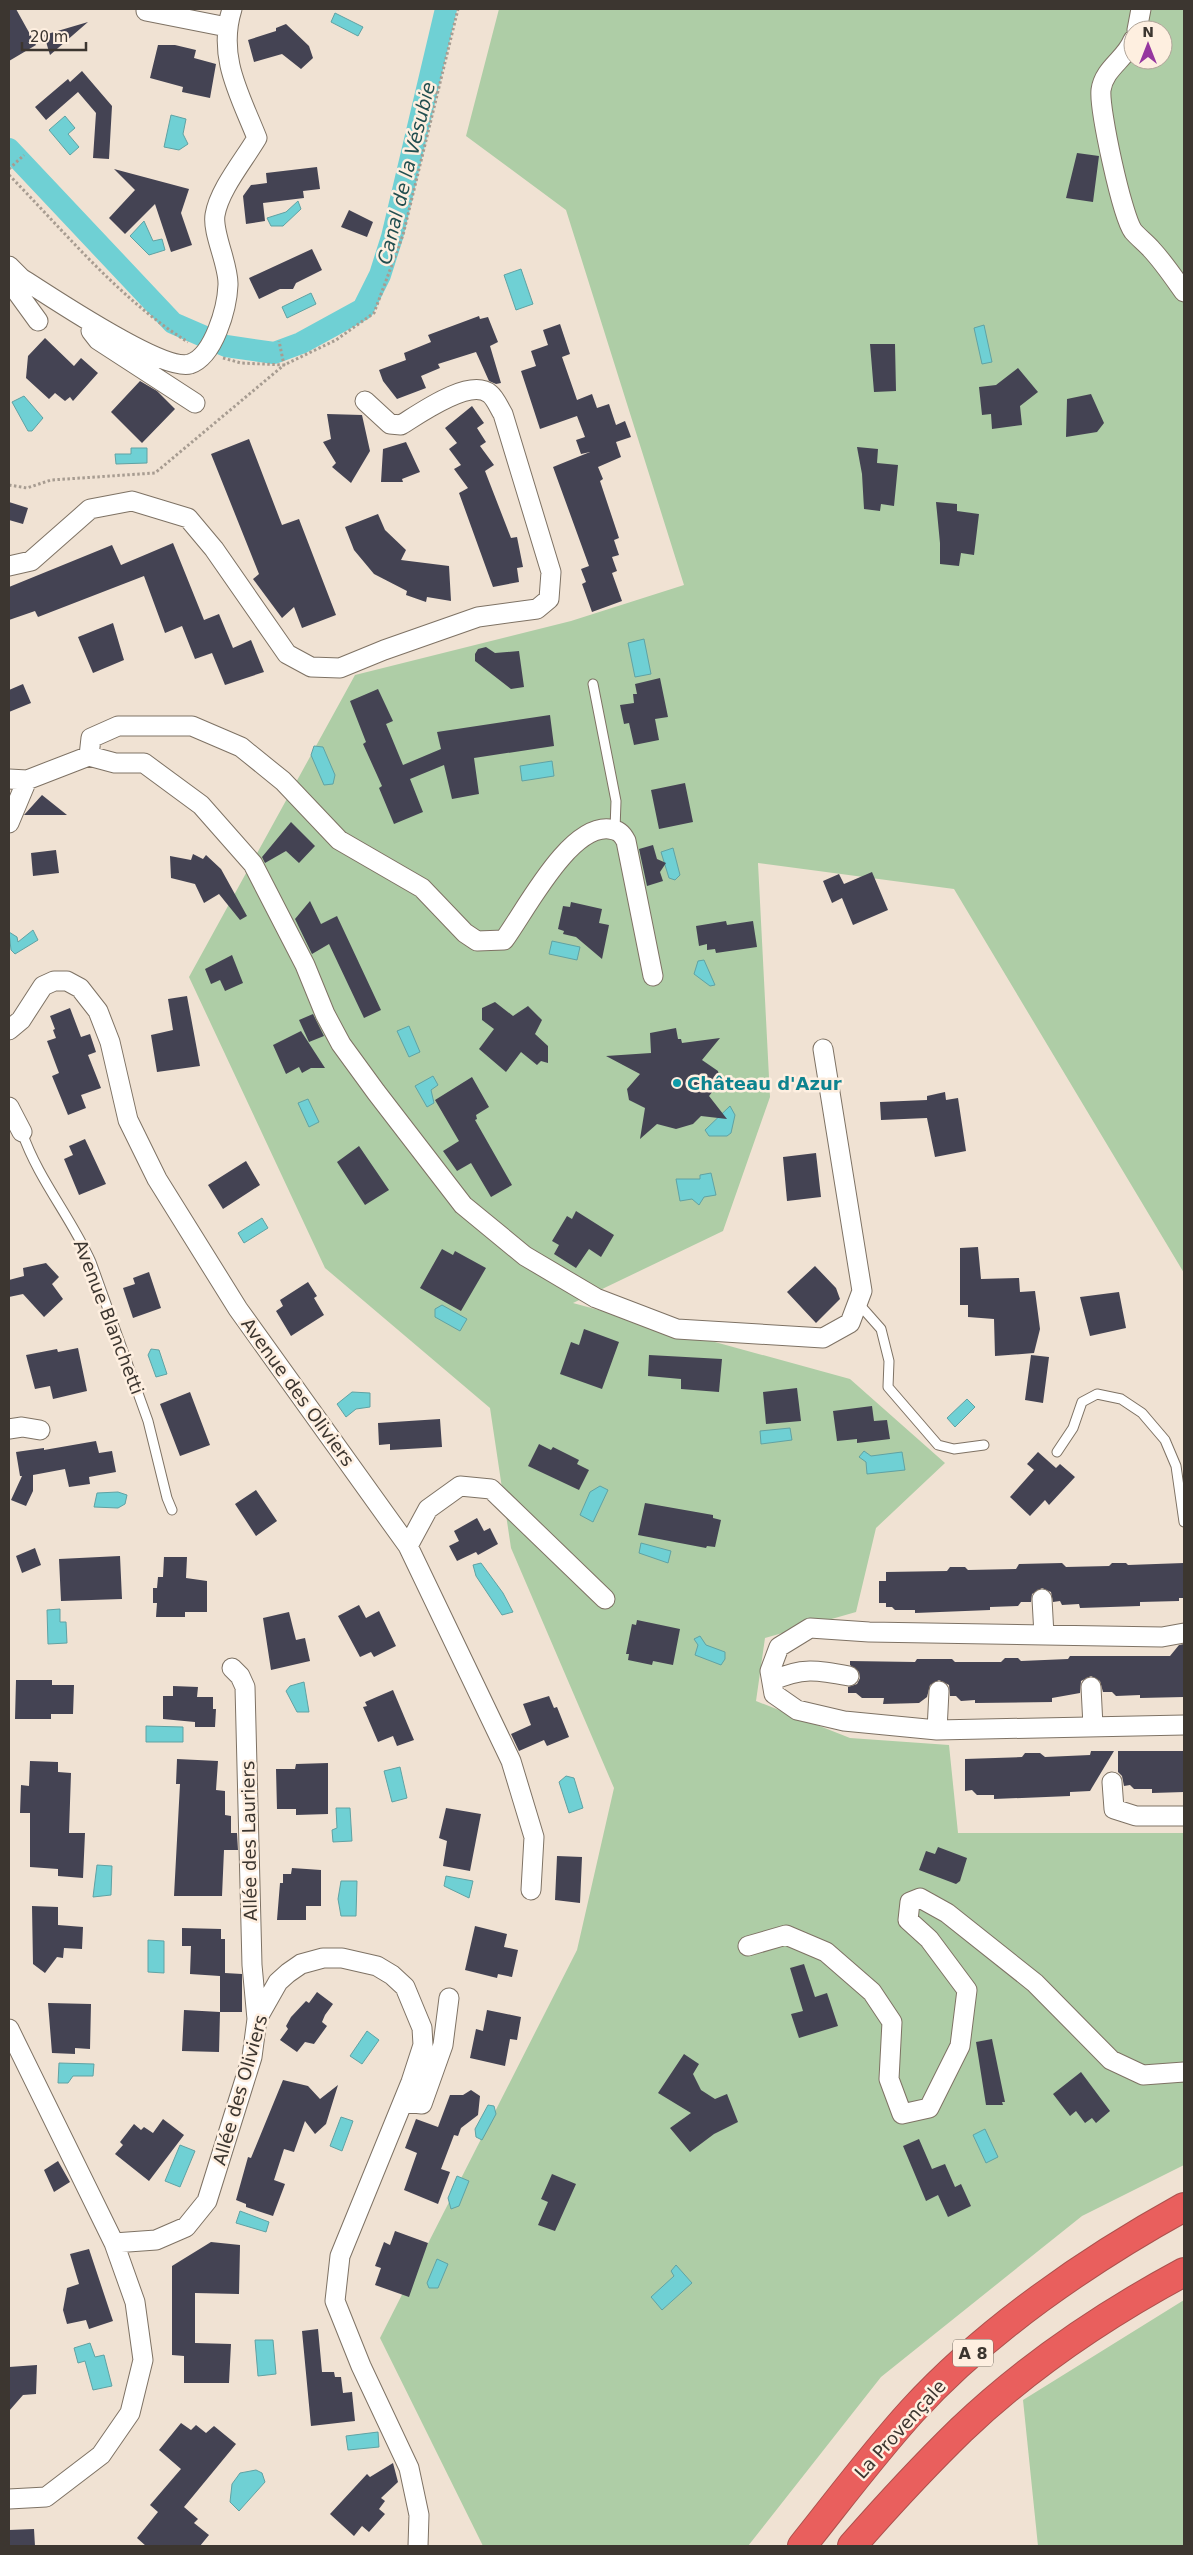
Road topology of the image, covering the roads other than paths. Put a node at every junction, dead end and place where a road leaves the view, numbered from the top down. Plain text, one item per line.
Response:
1 (232, 9) edge
2 (146, 12) dead end
3 (227, 27) junction
4 (1123, 55) edge
5 (9, 266) edge
6 (9, 281) edge
7 (1184, 292) edge
8 (77, 312) junction
9 (38, 321) dead end
10 (366, 401) dead end
11 (195, 404) dead end
12 (9, 566) edge
13 (593, 684) dead end
14 (89, 756) junction
15 (9, 779) edge
16 (28, 780) junction
17 (9, 823) edge
18 (615, 829) junction
19 (652, 976) dead end
20 (9, 1030) edge
21 (823, 1049) dead end
22 (9, 1107) edge
23 (22, 1132) joint
24 (858, 1303) junction
25 (9, 1429) edge
26 (40, 1430) dead end
27 (984, 1445) dead end
28 (1057, 1452) dead end
29 (172, 1510) dead end
30 (1184, 1522) edge
31 (408, 1546) junction
32 (605, 1598) dead end
33 (1042, 1598) dead end
34 (1184, 1632) edge
35 (1044, 1635) junction
36 (232, 1668) dead end
37 (849, 1676) dead end
38 (772, 1681) junction
39 (1091, 1687) dead end
40 (939, 1691) dead end
41 (1184, 1724) edge
42 (1093, 1726) junction
43 (937, 1730) junction
44 (1112, 1782) dead end
45 (1184, 1816) edge
46 (531, 1890) dead end
47 (748, 1946) dead end
48 (449, 1998) dead end
49 (257, 2019) junction
50 (9, 2029) edge
51 (1184, 2072) edge
52 (403, 2102) junction
53 (1184, 2207) edge
54 (114, 2243) junction
55 (1184, 2272) edge
56 (9, 2499) edge
57 (418, 2546) edge
58 (802, 2546) edge
59 (852, 2546) edge

1 - 3 street
2 - 3 street
3 - 8 street
4 - 7 street
5 - 8 street
6 - 9 street
8 - 11 street
10 - 12 street
13 - 18 lane
14 - 16 street
14 - 18 street
14 - 24 street
15 - 16 street
16 - 17 street
18 - 19 street
20 - 31 street, Avenue des Oliviers
21 - 24 street
22 - 23 street, Avenue Blanchetti
23 - 29 lane, Avenue Blanchetti
24 - 27 lane
25 - 26 street
28 - 30 lane
31 - 32 street
31 - 46 street, Avenue des Oliviers
33 - 35 street
34 - 35 street
35 - 38 street
36 - 49 street, Allée des Lauriers
37 - 38 street
38 - 43 street
39 - 42 street
40 - 43 street
41 - 42 street
42 - 43 street
44 - 45 street
47 - 51 street
48 - 52 street
49 - 52 street, Allée des Oliviers
49 - 54 street, Allée des Oliviers
50 - 54 street
52 - 57 street, Allée des Oliviers
53 - 58 highway, La Provençale / A 8
54 - 56 street
55 - 59 highway

